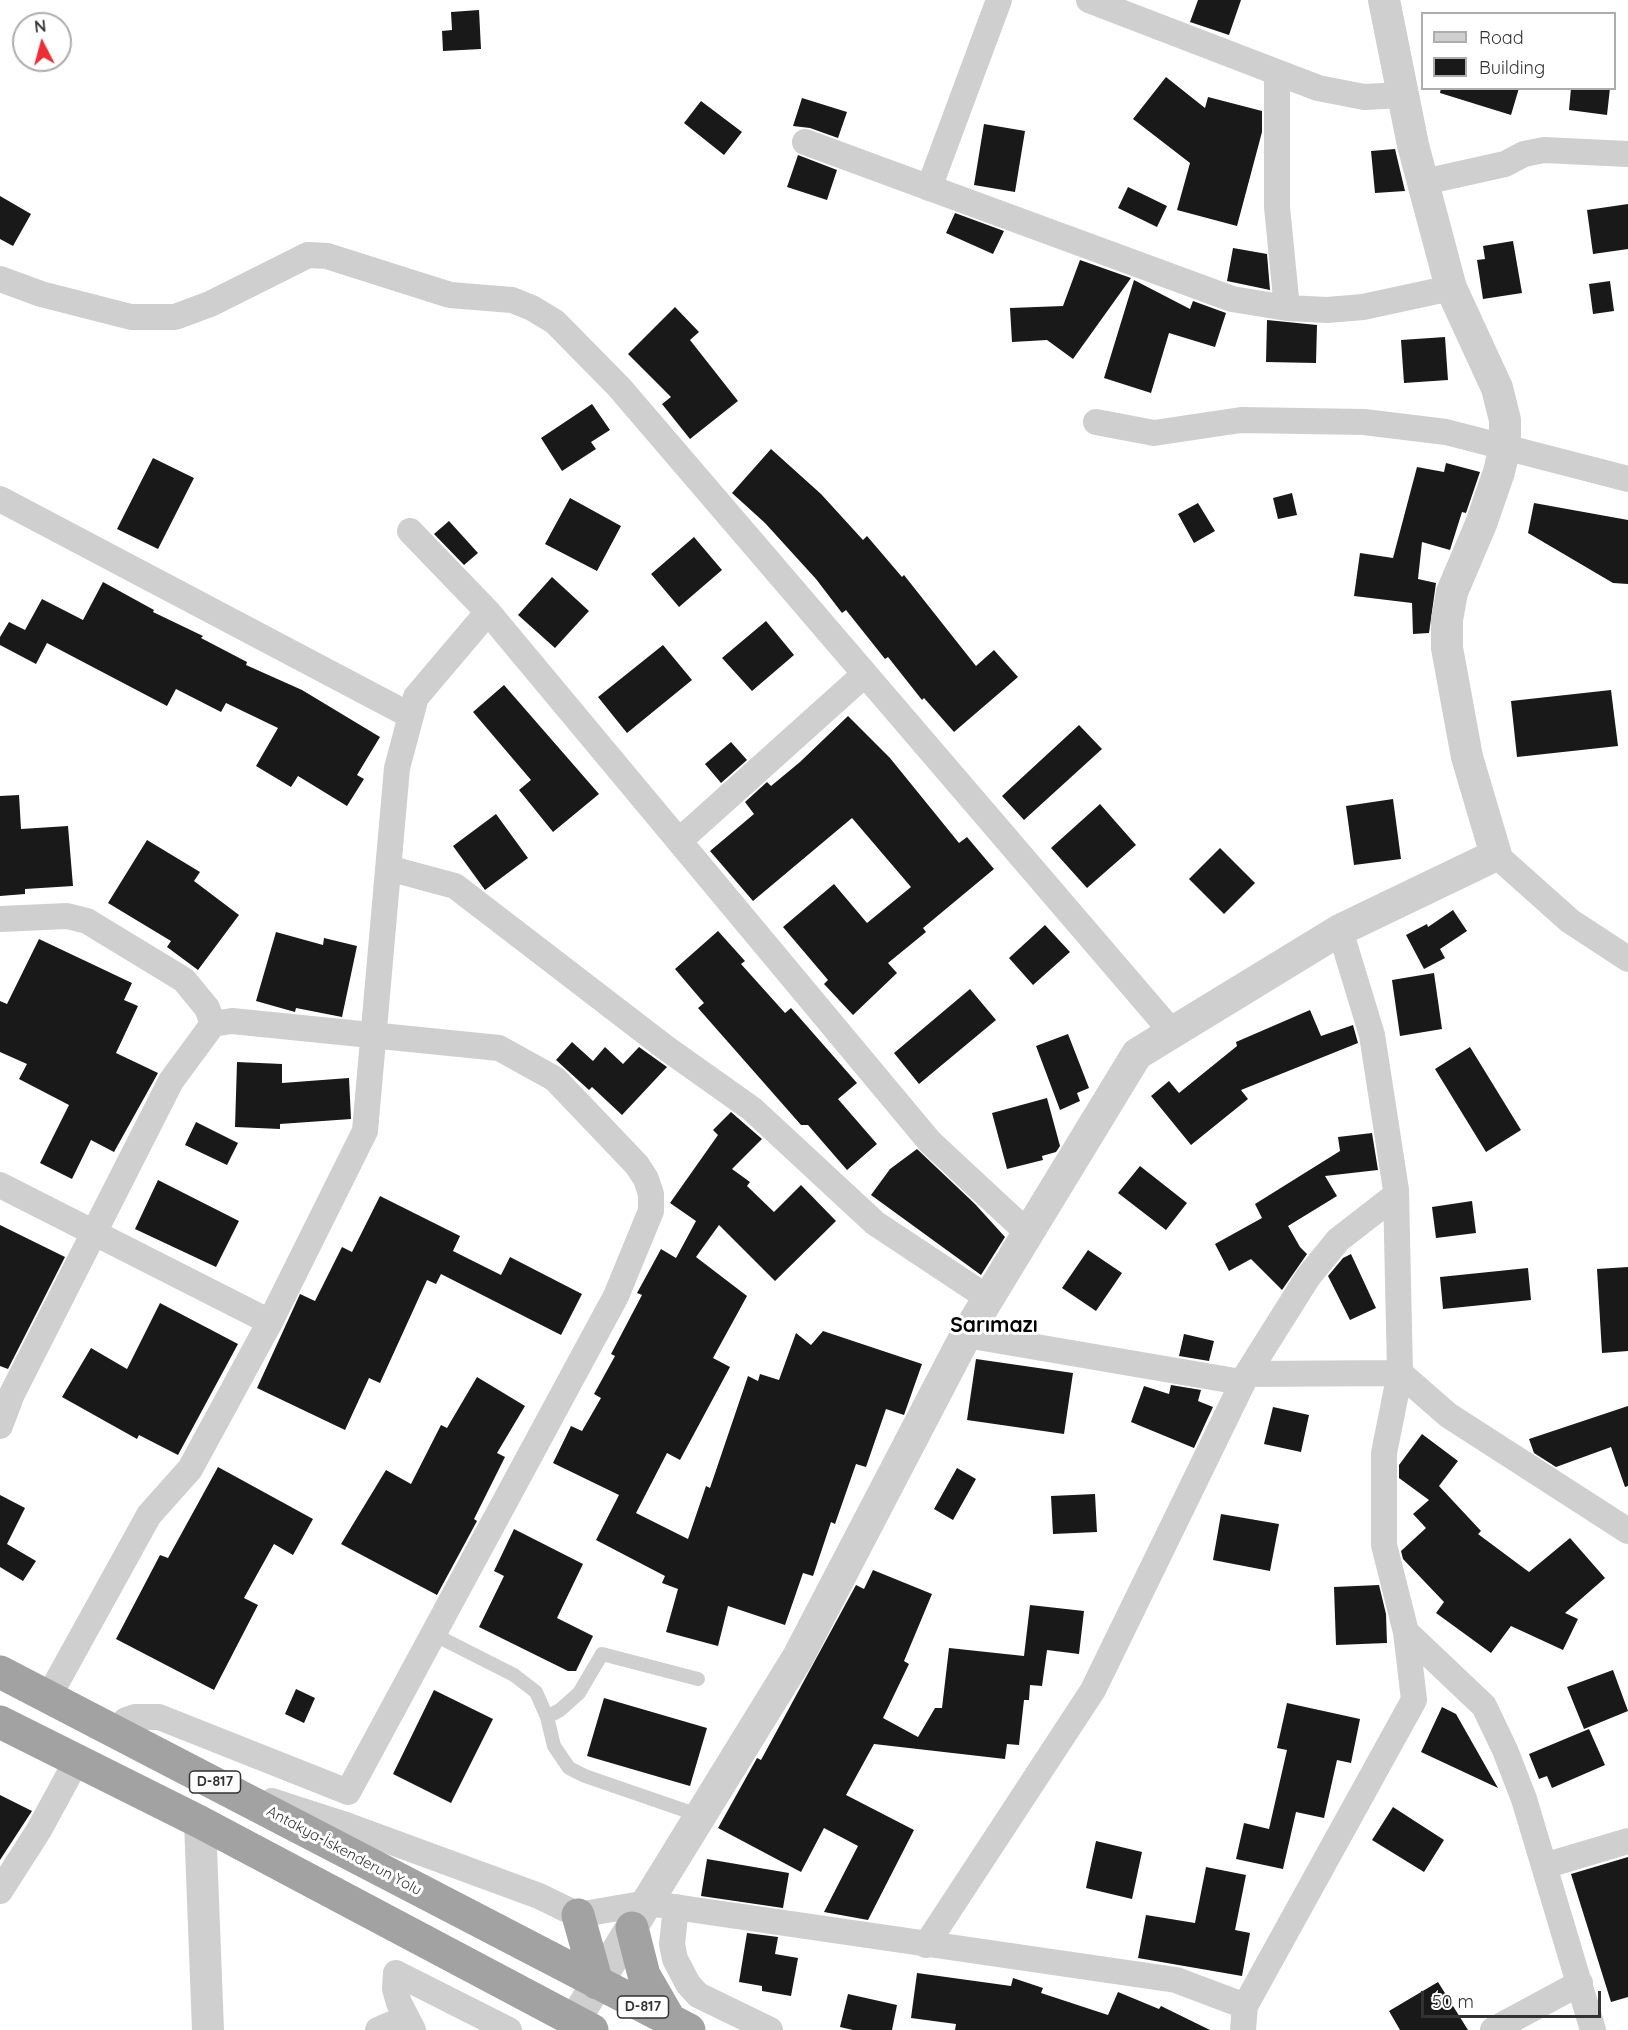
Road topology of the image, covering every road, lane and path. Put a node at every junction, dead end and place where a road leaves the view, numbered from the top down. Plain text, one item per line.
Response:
1 (999, 0) edge
2 (1089, 0) edge
3 (1384, 0) edge
4 (1277, 73) junction
5 (1403, 95) junction
6 (805, 142) dead end
7 (1628, 154) edge
8 (1424, 182) junction
9 (929, 188) junction
10 (0, 279) edge
11 (1451, 288) junction
12 (1287, 308) junction
13 (1096, 422) dead end
14 (1505, 446) junction
15 (1628, 479) edge
16 (0, 499) edge
17 (410, 531) dead end
18 (488, 612) junction
19 (865, 674) junction
20 (411, 716) junction
21 (679, 841) junction
22 (1496, 855) junction
23 (388, 868) junction
24 (0, 919) edge
25 (1340, 930) junction
26 (1628, 959) edge
27 (213, 1024) junction
28 (1172, 1032) junction
29 (373, 1035) junction
30 (0, 1185) edge
31 (1396, 1195) junction
32 (96, 1232) junction
33 (1029, 1234) junction
34 (988, 1298) junction
35 (270, 1322) junction
36 (966, 1335) junction
37 (1400, 1373) junction
38 (1244, 1378) junction
39 (6, 1391) edge
40 (0, 1426) edge
41 (1628, 1531) edge
42 (1406, 1632) junction
43 (433, 1634) junction
44 (0, 1672) edge
45 (698, 1679) dead end
46 (49, 1696) junction
47 (547, 1717) junction
48 (0, 1722) edge
49 (116, 1730) junction
50 (77, 1760) junction
51 (218, 1783) junction
52 (700, 1816) junction
53 (200, 1822) junction
54 (1628, 1840) edge
55 (1544, 1866) junction
56 (0, 1891) edge
57 (652, 1913) junction
58 (578, 1915) junction
59 (926, 1945) junction
60 (597, 1983) junction
61 (1580, 1983) junction
62 (1244, 2018) edge
63 (409, 2024) edge
64 (679, 2025) edge
65 (583, 2026) edge
66 (208, 2030) edge
67 (378, 2030) edge
68 (509, 2030) edge
69 (770, 2030) edge
70 (1493, 2030) edge
71 (1593, 2030) edge

1 - 9 street
2 - 4 street
3 - 5 street
4 - 5 street
4 - 12 street
5 - 8 street
6 - 9 street
7 - 8 street
8 - 11 street
9 - 12 street
10 - 19 street
11 - 12 street
11 - 14 street
13 - 14 street
14 - 15 street
14 - 22 street
16 - 20 street
17 - 18 street
18 - 20 street
18 - 21 street
19 - 21 street
19 - 28 street
20 - 23 street
21 - 33 street
22 - 25 street
22 - 26 street
23 - 29 street
23 - 34 street
24 - 27 street
25 - 28 street
25 - 31 street
27 - 29 street
27 - 32 street
28 - 33 street
29 - 35 street
29 - 43 street
30 - 32 street
31 - 37 street
31 - 38 street
32 - 35 street
32 - 39 street
33 - 34 street
34 - 36 street
35 - 46 street
36 - 38 street
36 - 52 street
37 - 38 street
37 - 41 street
37 - 42 street
38 - 59 street
39 - 40 street
42 - 55 street
42 - 62 street
43 - 47 lane
43 - 49 street
44 - 46 highway, Antakya-İskenderun Yolu / D-817
45 - 47 lane
46 - 49 highway, Antakya-İskenderun Yolu / D-817
47 - 52 lane
48 - 50 highway, D-817
49 - 51 highway, Antakya-İskenderun Yolu / D-817
50 - 53 highway, D-817
50 - 56 street
51 - 58 street
51 - 60 highway, Antakya-İskenderun Yolu / D-817
52 - 57 street
53 - 65 highway, D-817
53 - 66 street
54 - 55 street
55 - 61 street
57 - 58 street
57 - 59 street
57 - 60 street
57 - 64 highway
57 - 69 street
58 - 60 highway
59 - 62 street
60 - 64 highway, Antakya-İskenderun Yolu / D-817
60 - 65 street
61 - 70 street
61 - 71 street
63 - 67 street
63 - 68 street

